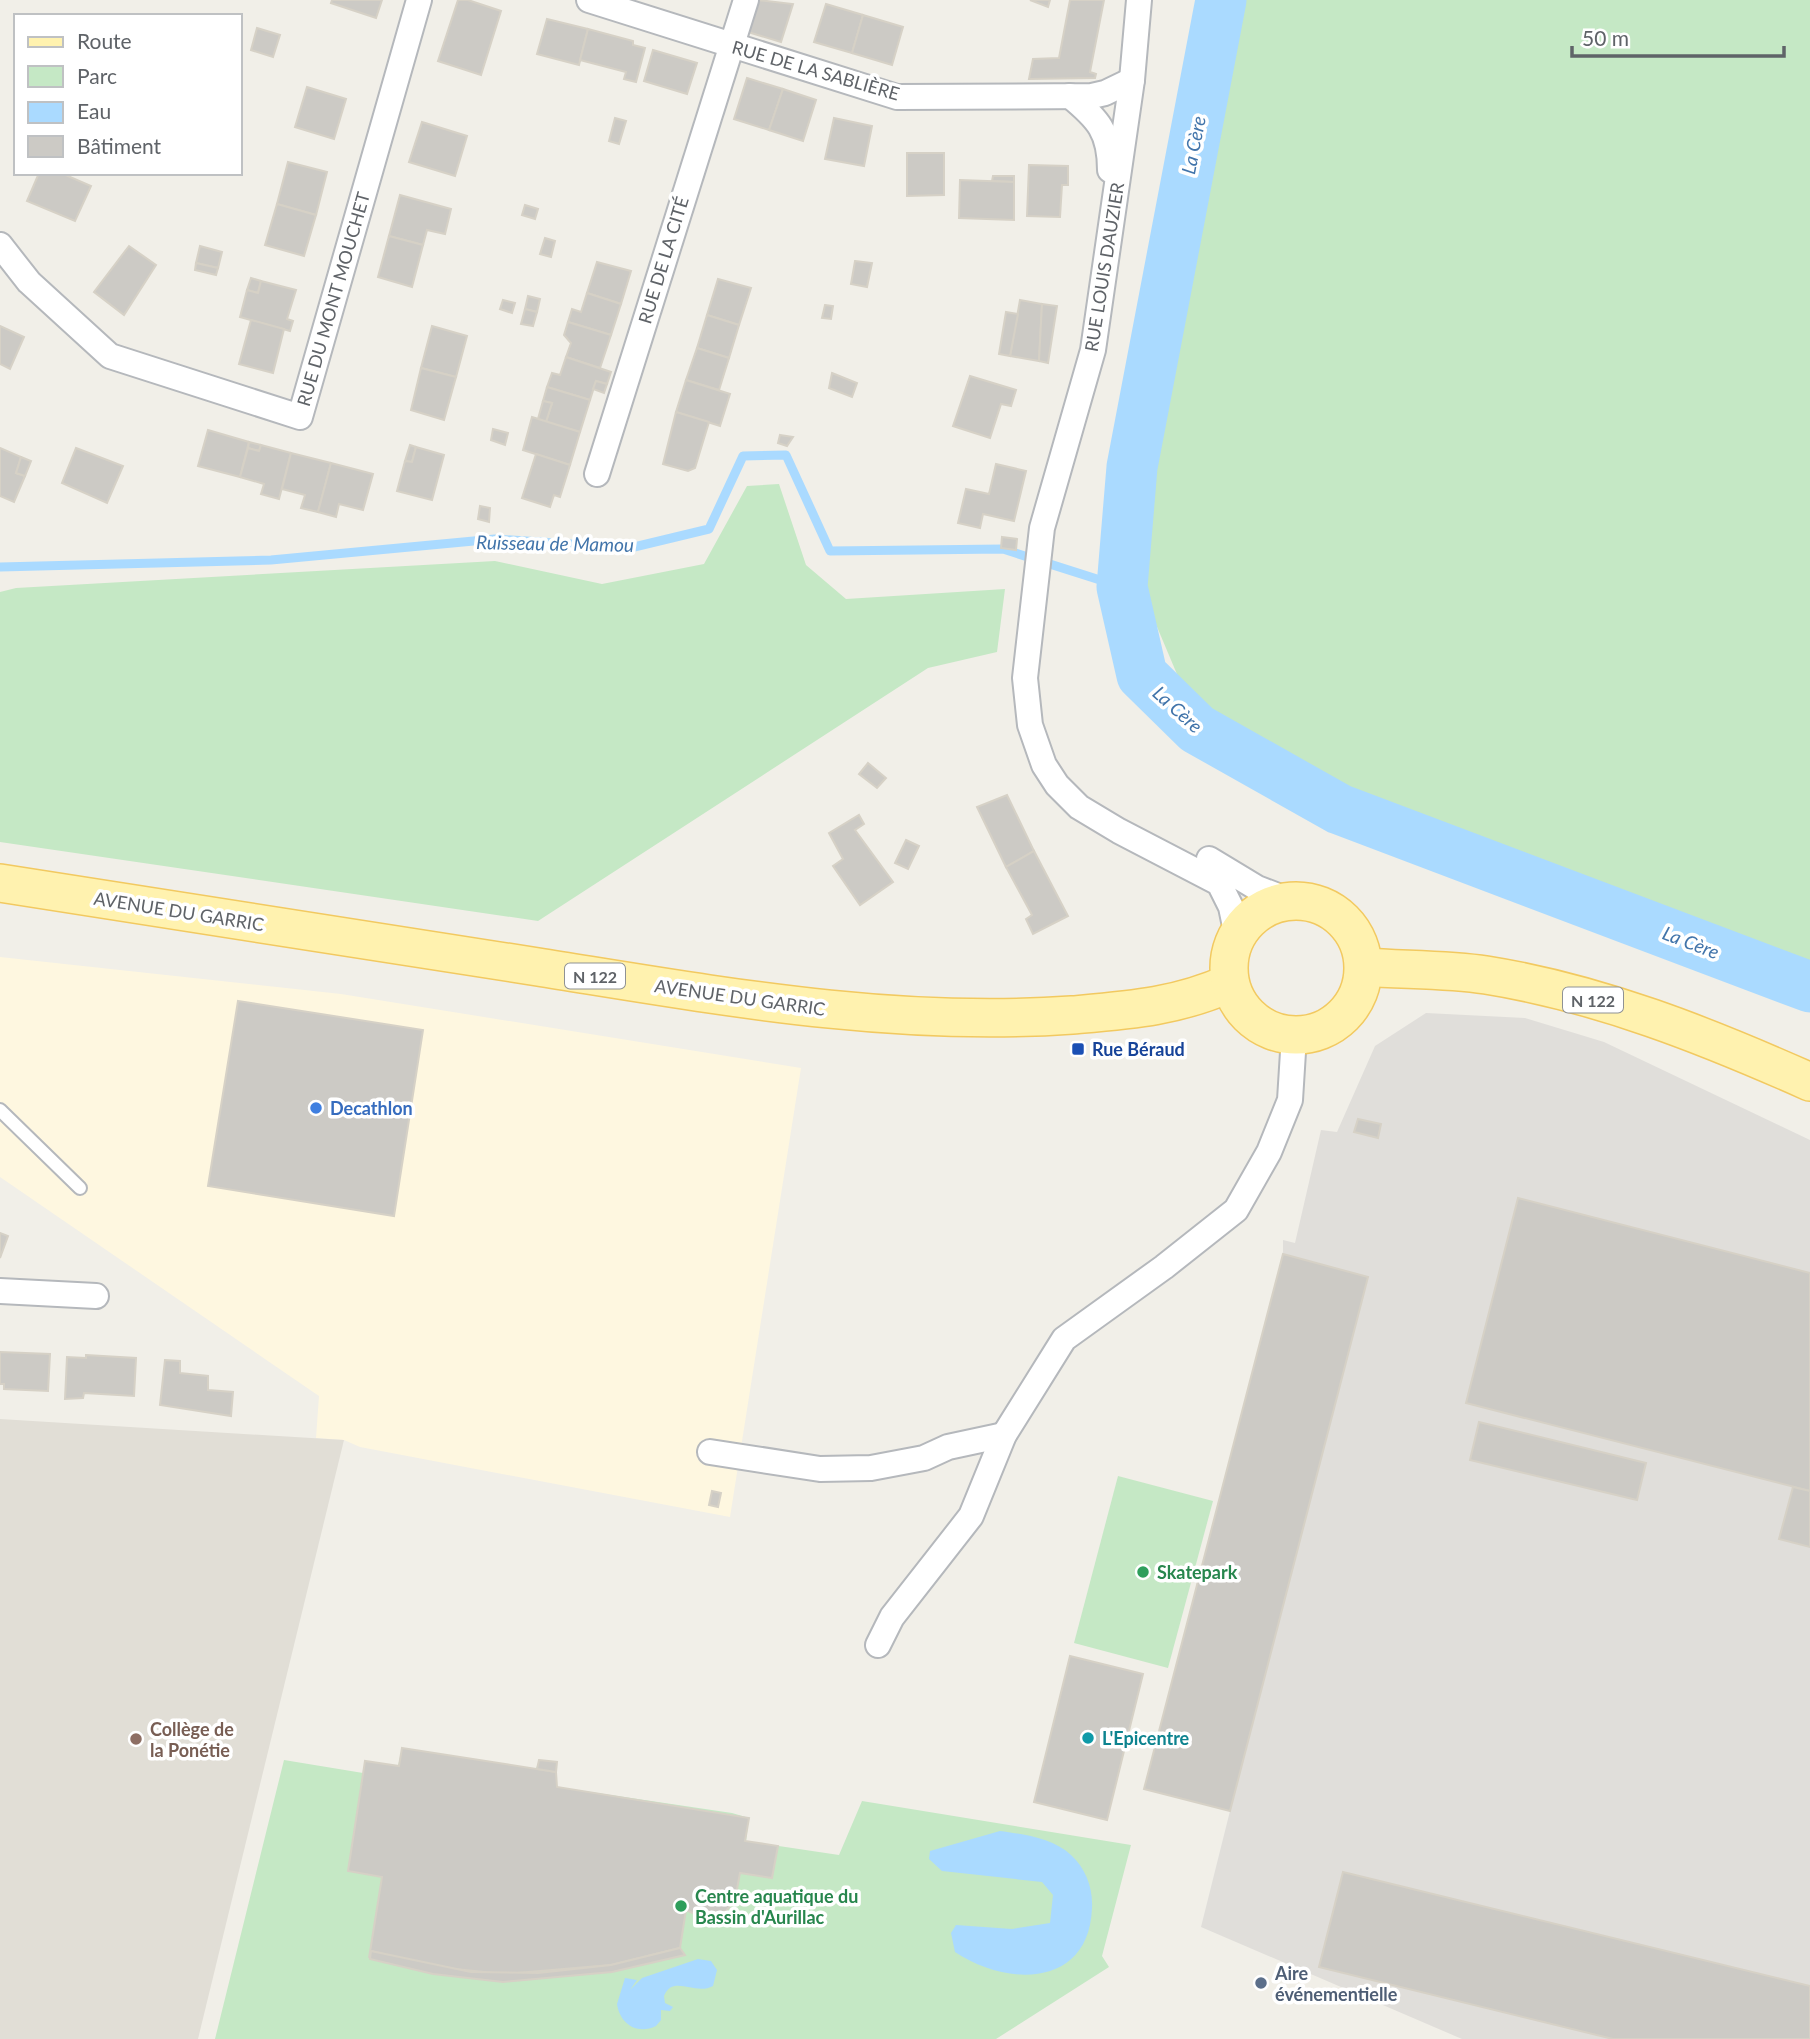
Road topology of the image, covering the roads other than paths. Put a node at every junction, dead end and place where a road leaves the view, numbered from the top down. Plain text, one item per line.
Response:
1 (419, 0) edge
2 (589, 0) edge
3 (746, 0) edge
4 (1139, 0) edge
5 (730, 46) junction
6 (1132, 80) junction
7 (1070, 96) junction
8 (1110, 234) junction
9 (0, 245) edge
10 (597, 474) dead end
11 (1144, 842) junction
12 (0, 883) edge
13 (1291, 901) junction
14 (1237, 936) junction
15 (1364, 967) junction
16 (1230, 983) junction
17 (1294, 1036) junction
18 (1810, 1082) edge
19 (0, 1110) edge
20 (80, 1188) dead end
21 (0, 1291) edge
22 (96, 1296) dead end
23 (1004, 1435) junction
24 (710, 1452) dead end
25 (878, 1645) dead end

1 - 9 street, RUE DU MONT MOUCHET
2 - 5 street, RUE DE LA SABLIÈRE
3 - 5 street, RUE DE LA CITÉ
4 - 6 street, RUE LOUIS DAUZIER
5 - 7 street, RUE DE LA SABLIÈRE
5 - 10 street, RUE DE LA CITÉ
6 - 7 street, RUE DE LA SABLIÈRE
6 - 8 street, RUE LOUIS DAUZIER
7 - 8 street
8 - 11 street, RUE LOUIS DAUZIER
11 - 13 street
11 - 14 street
12 - 16 main road, AVENUE DU GARRIC / N 122
13 - 14 main road
13 - 15 main road
14 - 16 main road
15 - 17 main road
15 - 18 main road, N 122
16 - 17 main road
17 - 23 street
19 - 20 lane
21 - 22 street
23 - 24 street
23 - 25 street

